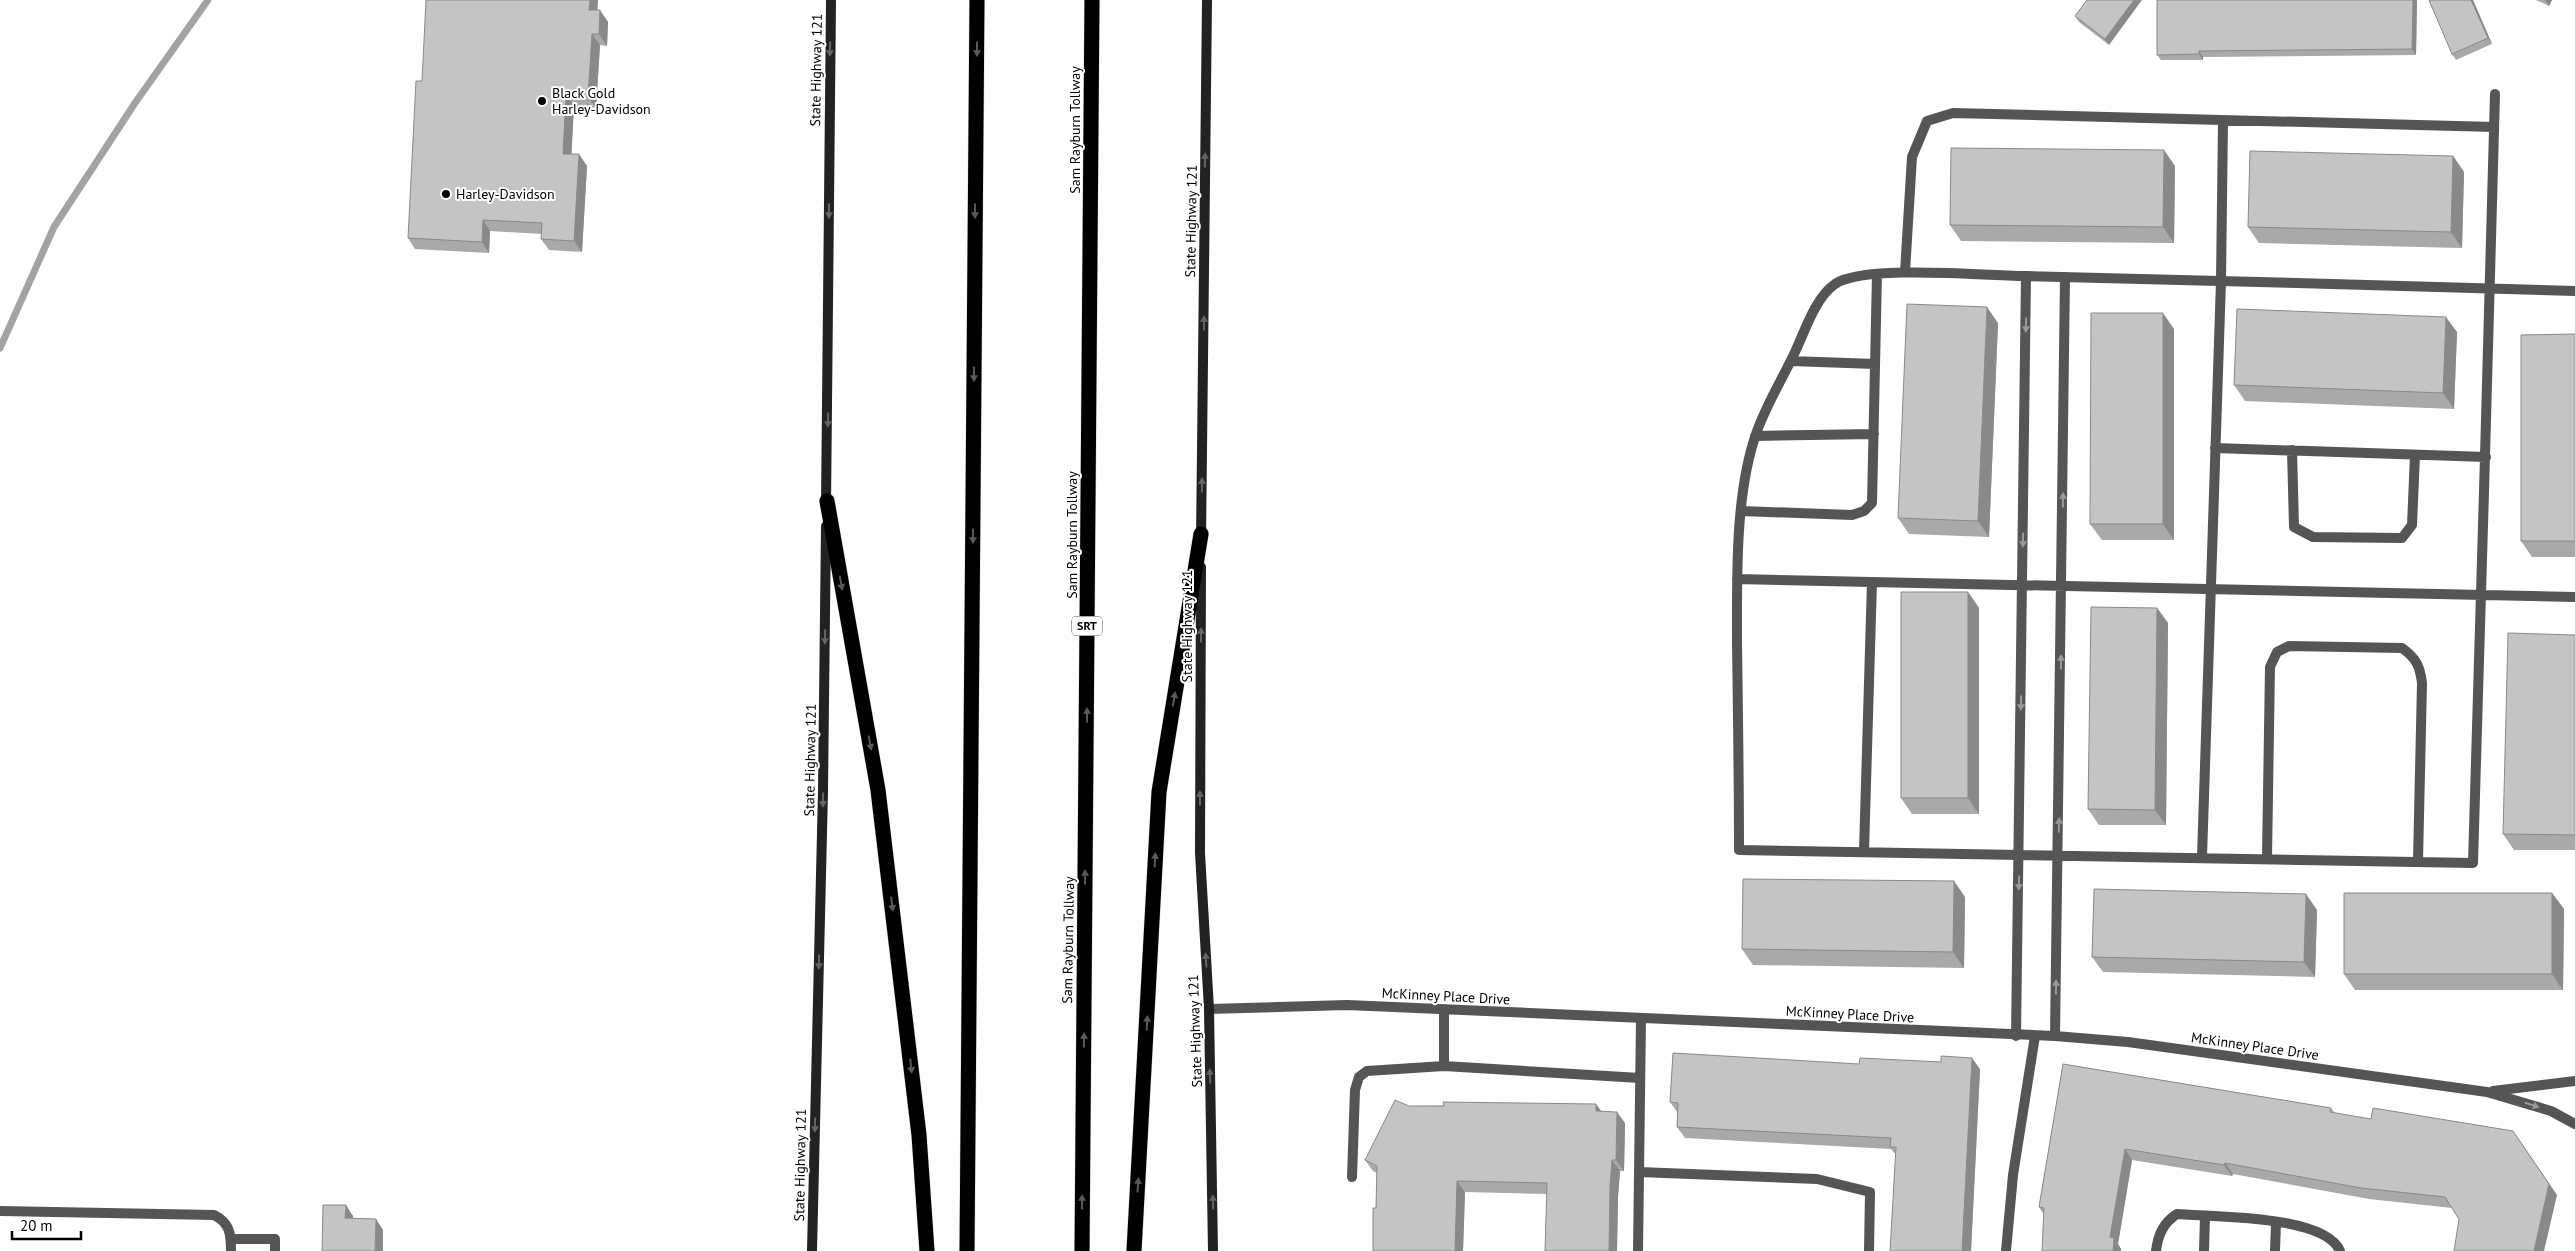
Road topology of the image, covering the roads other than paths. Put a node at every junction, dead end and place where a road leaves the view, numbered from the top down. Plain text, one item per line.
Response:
1 (831, 0) edge
2 (977, 0) edge
3 (1092, 0) edge
4 (1207, 0) edge
5 (2494, 94) dead end
6 (2224, 120) junction
7 (2494, 127) junction
8 (1905, 272) junction
9 (1877, 274) junction
10 (2026, 276) junction
11 (2065, 277) junction
12 (2221, 281) junction
13 (2490, 288) junction
14 (2575, 291) edge
15 (1791, 361) junction
16 (1875, 364) junction
17 (1874, 434) junction
18 (1755, 436) junction
19 (2215, 448) junction
20 (2292, 450) junction
21 (2415, 454) junction
22 (2486, 457) junction
23 (826, 501) junction
24 (1742, 512) junction
25 (1201, 534) junction
26 (1737, 580) junction
27 (1872, 582) junction
28 (2023, 586) junction
29 (2062, 586) junction
30 (2210, 590) junction
31 (2482, 595) junction
32 (2575, 597) edge
33 (1864, 852) junction
34 (2019, 854) junction
35 (2058, 855) junction
36 (2202, 857) junction
37 (2267, 858) junction
38 (2418, 861) junction
39 (1208, 1009) junction
40 (1444, 1010) junction
41 (1641, 1019) junction
42 (2016, 1036) junction
43 (2034, 1036) junction
44 (2055, 1036) junction
45 (1444, 1066) junction
46 (1640, 1078) junction
47 (2575, 1081) edge
48 (2487, 1092) junction
49 (2575, 1124) edge
50 (1639, 1172) junction
51 (1352, 1176) dead end
52 (0, 1211) edge
53 (2206, 1216) junction
54 (2276, 1222) junction
55 (231, 1239) junction
56 (231, 1251) edge
57 (275, 1251) edge
58 (812, 1251) edge
59 (927, 1251) edge
60 (967, 1251) edge
61 (1082, 1251) edge
62 (1134, 1251) edge
63 (1213, 1251) edge
64 (1638, 1251) edge
65 (1869, 1251) edge
66 (2006, 1251) edge
67 (2156, 1251) edge
68 (2204, 1251) edge
69 (2275, 1251) edge
70 (2340, 1251) edge

1 -> 23 main road, State Highway 121
2 -> 60 highway
61 -> 3 highway, Sam Rayburn Tollway / SRT
25 -> 4 main road, State Highway 121
5 - 7 street
6 - 7 street
6 - 8 street
6 - 12 street
7 - 13 street
8 - 9 street
8 - 10 street
9 - 15 street
9 - 16 street
10 - 11 street
10 -> 28 street
11 - 12 street
29 -> 11 street
12 - 13 street
12 - 19 street
13 - 14 street
13 - 22 street
15 - 16 street
15 - 18 street
16 - 17 street
17 - 18 street
17 - 24 street
18 - 24 street
19 - 20 street
19 - 30 street
20 - 21 street
20 - 21 street
21 - 22 street
22 - 31 street
23 -> 58 main road, State Highway 121
23 -> 59 highway
24 - 26 street
39 -> 25 main road, State Highway 121
62 -> 25 highway
26 - 27 street
26 - 33 street
27 - 28 street
27 - 33 street
28 - 29 street
28 -> 34 street
29 - 30 street
35 -> 29 street
30 - 31 street
30 - 36 street
31 - 32 street
31 - 38 street
33 - 34 street
34 - 35 street
34 -> 42 street
35 - 36 street
44 -> 35 street
36 - 37 street
37 - 38 street
37 - 38 street
39 - 40 street, McKinney Place Drive
63 -> 39 main road, State Highway 121
40 - 41 street, McKinney Place Drive
40 - 45 street
41 - 42 street, McKinney Place Drive
41 - 46 street
42 - 43 street, McKinney Place Drive
43 - 44 street, McKinney Place Drive
43 - 66 street
44 - 48 street, McKinney Place Drive
45 - 46 street
45 - 51 street
46 - 50 street
47 - 48 street, McKinney Place Drive
48 -> 49 street, McKinney Place Drive
50 - 64 street
50 - 65 street
52 - 55 street
53 - 54 street
53 - 67 street
53 - 68 street
54 - 69 street
54 - 70 street
55 - 56 street
55 - 57 street

